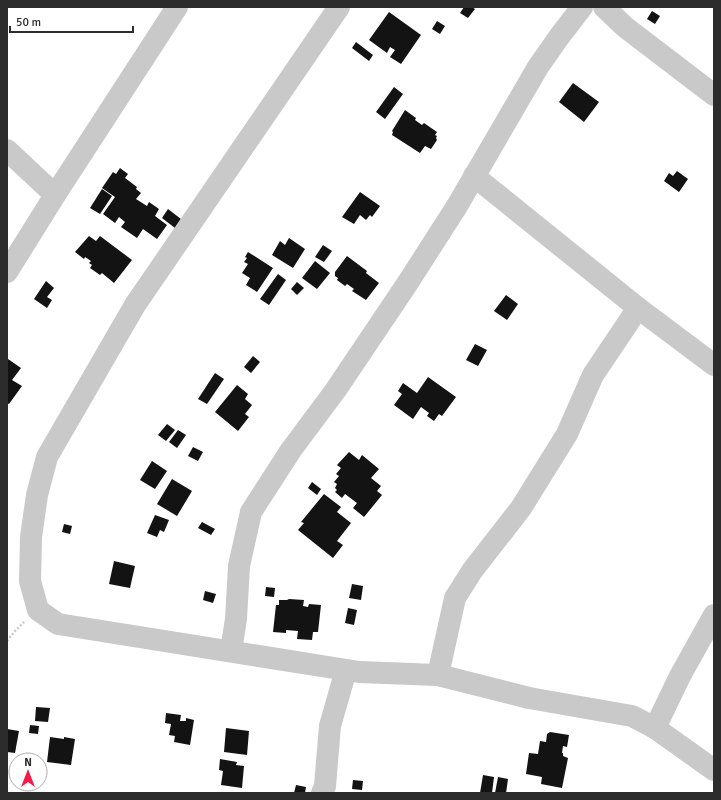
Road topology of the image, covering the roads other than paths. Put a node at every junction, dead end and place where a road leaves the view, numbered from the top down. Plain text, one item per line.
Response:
1 (178, 7) edge
2 (339, 7) edge
3 (582, 7) edge
4 (604, 7) edge
5 (714, 95) edge
6 (7, 150) edge
7 (474, 176) junction
8 (55, 195) junction
9 (7, 272) edge
10 (638, 308) junction
11 (714, 366) edge
12 (714, 615) edge
13 (231, 651) junction
14 (346, 670) junction
15 (438, 675) junction
16 (656, 728) junction
17 (714, 770) edge
18 (322, 793) edge

1 - 8 street
2 - 13 street
3 - 7 street
4 - 5 street
6 - 8 street
7 - 10 street
7 - 13 street
8 - 9 street
10 - 11 street
10 - 15 street
12 - 16 street
13 - 14 street
14 - 15 street
14 - 18 street
15 - 16 street
16 - 17 street

